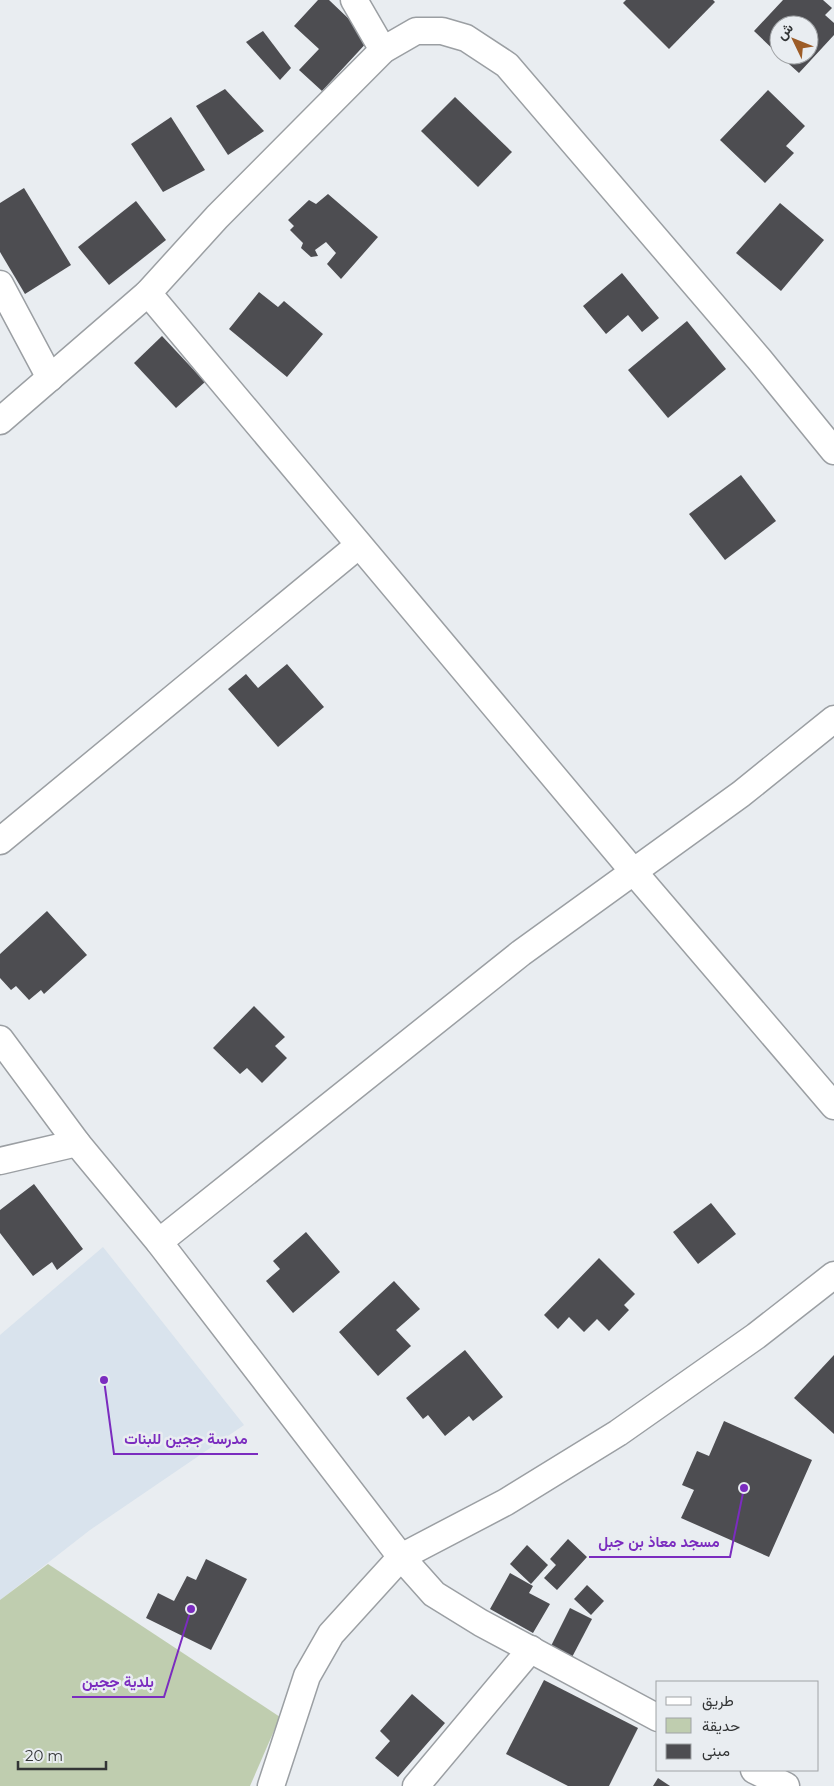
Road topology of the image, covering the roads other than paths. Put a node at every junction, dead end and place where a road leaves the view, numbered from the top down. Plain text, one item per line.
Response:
1 (354, 0) edge
2 (383, 50) junction
3 (0, 284) edge
4 (148, 294) junction
5 (50, 378) junction
6 (0, 420) edge
7 (834, 451) edge
8 (359, 546) junction
9 (834, 719) edge
10 (0, 841) edge
11 (633, 871) junction
12 (0, 1039) edge
13 (834, 1106) edge
14 (77, 1143) junction
15 (0, 1161) edge
16 (159, 1242) junction
17 (834, 1275) edge
18 (401, 1558) junction
19 (531, 1649) junction
20 (656, 1717) edge
21 (756, 1771) edge
22 (271, 1786) edge
23 (416, 1786) edge
24 (786, 1786) edge

1 - 2 street
2 - 4 street
2 - 7 street
3 - 5 street
4 - 5 street
4 - 8 street
5 - 6 street
8 - 10 street
8 - 11 street
9 - 11 street
11 - 13 street
11 - 16 street
12 - 14 street
14 - 15 street
14 - 16 street
16 - 18 street
17 - 18 street
18 - 19 street
18 - 22 street
19 - 20 street
19 - 23 street
21 - 24 street

